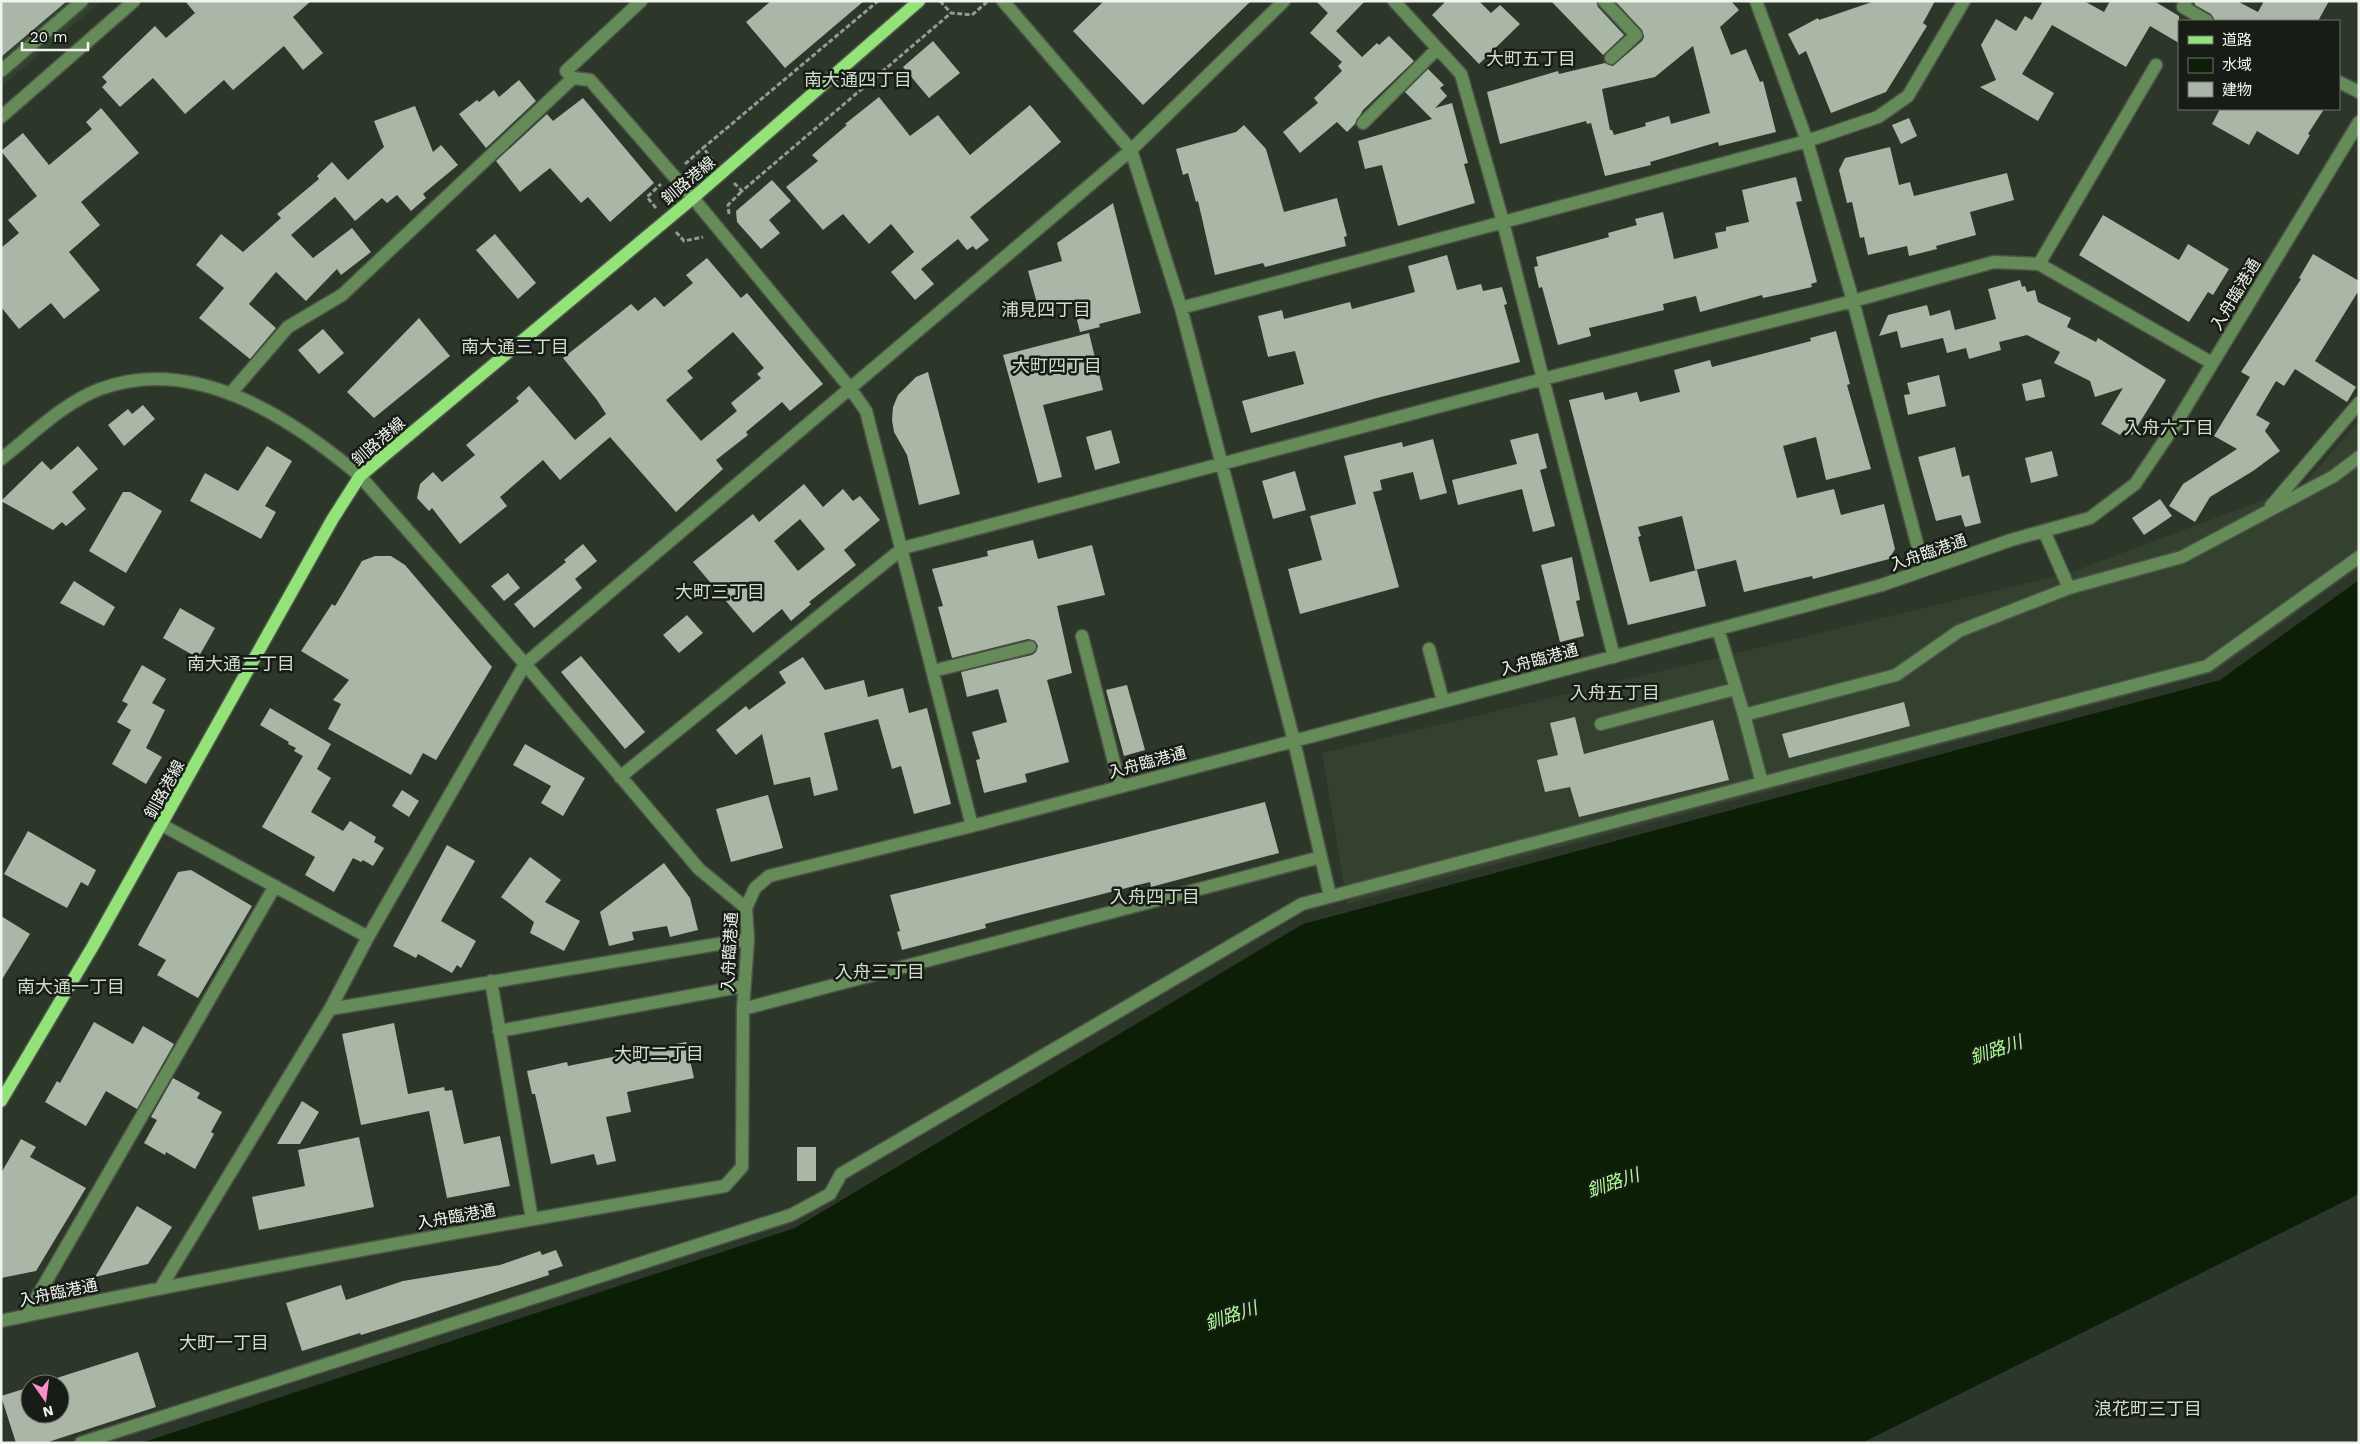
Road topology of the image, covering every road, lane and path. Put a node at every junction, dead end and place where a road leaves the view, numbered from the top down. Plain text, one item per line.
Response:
1 (82, 1) edge
2 (134, 1) edge
3 (641, 1) edge
4 (878, 1) edge
5 (919, 1) edge
6 (940, 1) edge
7 (988, 1) edge
8 (1003, 1) edge
9 (1284, 1) edge
10 (1394, 1) edge
11 (1604, 1) edge
12 (1964, 1) edge
13 (1758, 2) edge
14 (2181, 3) edge
15 (951, 13) junction
16 (2206, 20) edge
17 (1437, 48) junction
18 (1612, 58) dead end
19 (2156, 65) dead end
20 (1, 71) edge
21 (573, 78) junction
22 (2340, 82) edge
23 (2359, 92) edge
24 (1, 117) edge
25 (2359, 122) edge
26 (1363, 123) dead end
27 (1807, 141) junction
28 (1132, 150) junction
29 (723, 172) junction
30 (693, 198) junction
31 (1502, 222) junction
32 (2040, 264) junction
33 (1853, 301) junction
34 (1181, 308) junction
35 (2212, 363) junction
36 (1543, 379) junction
37 (850, 388) junction
38 (230, 394) junction
39 (2359, 403) edge
40 (2359, 458) edge
41 (1, 459) edge
42 (1222, 463) junction
43 (360, 476) junction
44 (2267, 512) junction
45 (2044, 531) junction
46 (903, 548) junction
47 (2359, 557) edge
48 (1924, 570) junction
49 (2069, 588) junction
50 (1718, 629) junction
51 (1082, 636) dead end
52 (1030, 647) dead end
53 (1429, 648) dead end
54 (1614, 657) junction
55 (525, 664) junction
56 (934, 671) junction
57 (1736, 688) junction
58 (1443, 701) junction
59 (1744, 715) junction
60 (1601, 724) dead end
61 (1294, 740) junction
62 (620, 776) junction
63 (1762, 783) junction
64 (1120, 786) junction
65 (162, 825) junction
66 (972, 826) junction
67 (1321, 857) junction
68 (275, 886) junction
69 (1330, 896) junction
70 (746, 908) junction
71 (368, 937) junction
72 (748, 939) junction
73 (491, 982) junction
74 (744, 986) junction
75 (330, 1009) junction
76 (743, 1009) junction
77 (500, 1031) junction
78 (1, 1101) edge
79 (532, 1219) junction
80 (161, 1287) junction
81 (26, 1316) junction
82 (1, 1321) edge
83 (81, 1443) edge

1 - 20 street
2 - 24 street
3 - 21 street
4 - 29 path
5 - 29 main road, 釧路港線
6 - 15 path
7 - 15 path
8 - 28 street
9 - 28 street
10 - 17 street
11 - 18 street
12 - 27 street
13 - 27 street
14 - 16 street
15 - 29 path
17 - 26 street
17 - 31 street
19 - 32 street
21 - 30 street
21 - 38 street
22 - 23 street
25 - 35 street, 入舟臨港通
27 - 31 street
27 - 33 street
28 - 34 street
28 - 37 street
29 - 30 main road, 釧路港線
30 - 37 street
30 - 43 main road, 釧路港線
31 - 34 street
31 - 36 street
32 - 33 street
32 - 35 street
33 - 36 street
33 - 48 street
34 - 42 street
35 - 45 street, 入舟臨港通
36 - 42 street
36 - 54 street
37 - 46 street
37 - 55 street
38 - 41 street
38 - 43 street
39 - 44 street
40 - 44 street
42 - 46 street
42 - 61 street
43 - 55 street
43 - 65 main road, 釧路港線
44 - 49 street
45 - 48 street, 入舟臨港通
45 - 49 street
46 - 56 street
46 - 62 street
47 - 63 street
48 - 50 street, 入舟臨港通
49 - 59 street
50 - 54 street, 入舟臨港通
50 - 57 street
51 - 64 street
52 - 56 street
53 - 58 street
54 - 58 street, 入舟臨港通
55 - 62 street
55 - 71 street
56 - 66 street
57 - 59 street
57 - 60 street
58 - 61 street, 入舟臨港通
59 - 63 street
61 - 64 street, 入舟臨港通
61 - 67 street
62 - 70 street
63 - 69 street
64 - 66 street, 入舟臨港通
65 - 68 street
65 - 78 main road, 釧路港線
66 - 70 street, 入舟臨港通
67 - 69 street
67 - 76 street
68 - 71 street
68 - 81 street
69 - 83 street
70 - 72 street, 入舟臨港通
71 - 75 street
72 - 73 street
72 - 74 street, 入舟臨港通
73 - 75 street
73 - 77 street
74 - 76 street, 入舟臨港通
74 - 77 street
75 - 80 street
76 - 79 street, 入舟臨港通
77 - 79 street
79 - 80 street, 入舟臨港通
80 - 81 street, 入舟臨港通
81 - 82 street, 入舟臨港通

